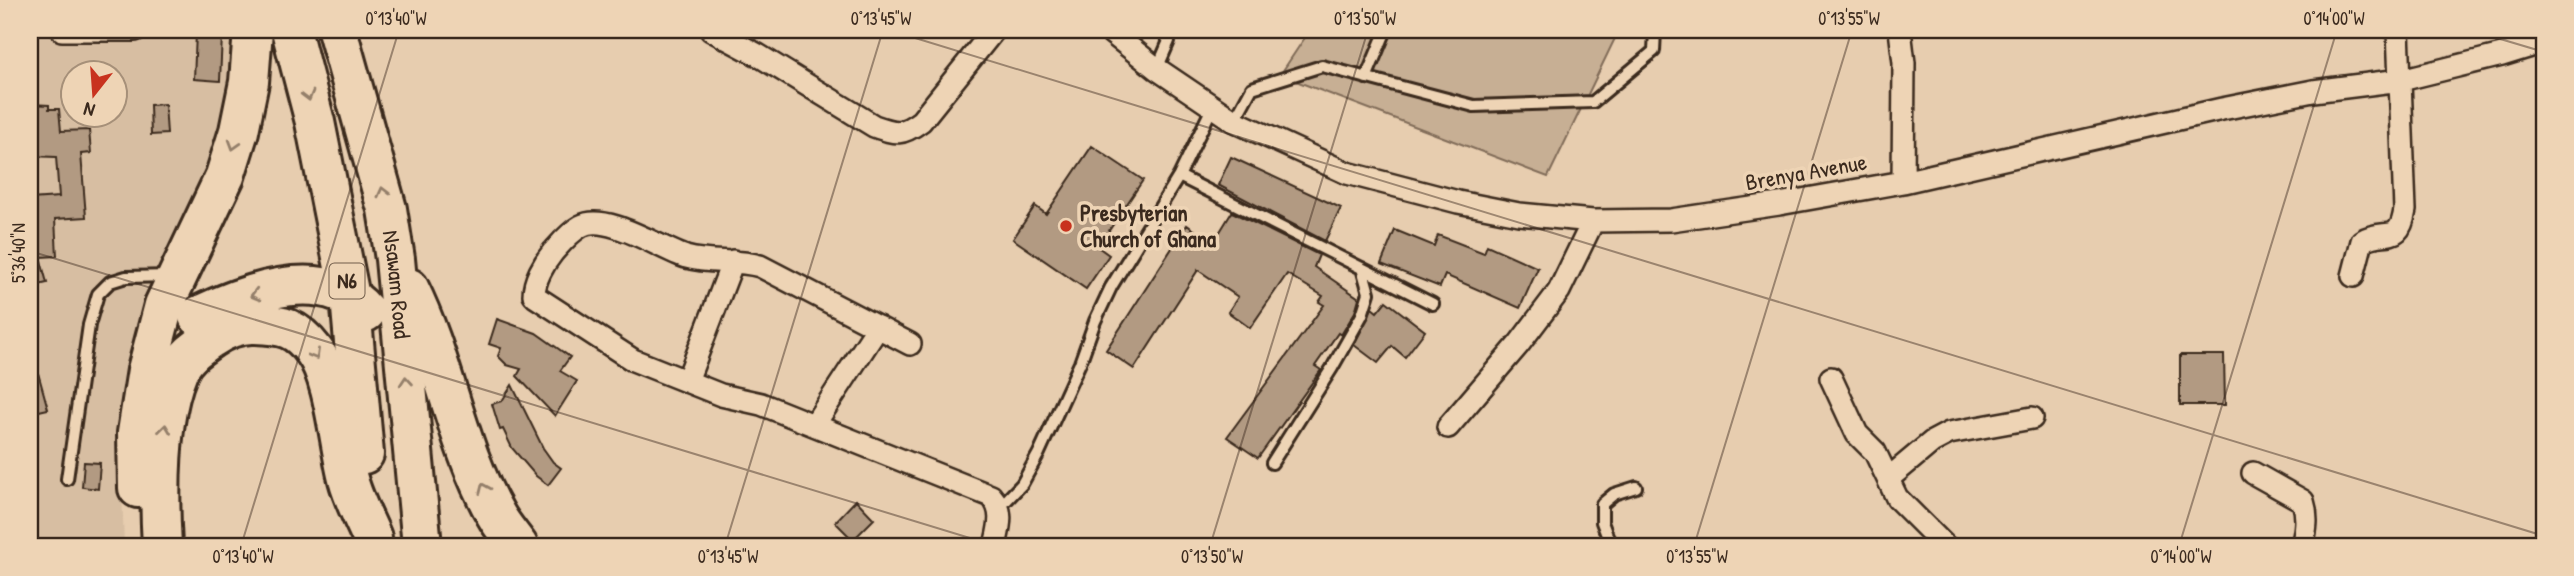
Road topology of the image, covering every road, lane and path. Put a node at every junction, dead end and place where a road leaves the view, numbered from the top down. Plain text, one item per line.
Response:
1 (62, 30) edge
2 (135, 30) edge
3 (253, 30) edge
4 (291, 30) edge
5 (337, 30) edge
6 (711, 30) edge
7 (994, 30) edge
8 (1108, 30) edge
9 (1162, 30) edge
10 (1386, 30) edge
11 (1656, 30) edge
12 (1900, 30) edge
13 (2398, 30) edge
14 (2544, 41) edge
15 (1157, 69) junction
16 (1366, 78) junction
17 (2401, 80) junction
18 (1213, 106) junction
19 (1234, 121) junction
20 (1179, 176) junction
21 (1903, 182) junction
22 (1593, 221) junction
23 (395, 259) junction
24 (733, 261) junction
25 (1362, 268) junction
26 (178, 276) junction
27 (2353, 276) dead end
28 (349, 297) junction
29 (1433, 304) dead end
30 (878, 327) junction
31 (910, 344) dead end
32 (149, 363) junction
33 (1831, 378) dead end
34 (687, 381) junction
35 (2032, 418) dead end
36 (814, 425) junction
37 (1448, 427) dead end
38 (1272, 463) dead end
39 (2253, 473) dead end
40 (1889, 478) junction
41 (67, 479) dead end
42 (1636, 487) dead end
43 (1000, 508) junction
44 (372, 542) edge
45 (138, 546) edge
46 (162, 546) edge
47 (420, 546) edge
48 (518, 546) edge
49 (995, 546) edge
50 (1611, 546) edge
51 (1945, 546) edge
52 (2302, 546) edge

1 - 2 street
3 -> 26 highway
4 -> 28 highway, Nsawam Road / N6
23 -> 5 highway, Nsawam Road / N6
6 - 7 street
8 - 15 street, Brenya Avenue
9 - 15 lane
10 - 16 lane
11 - 16 lane
12 - 21 street
13 - 17 street
14 - 17 street, Brenya Avenue
15 - 18 street, Brenya Avenue
16 - 19 lane
17 - 21 street, Brenya Avenue
17 - 27 street
18 - 19 street, Brenya Avenue
18 - 20 lane
19 - 22 street, Brenya Avenue
20 - 25 lane
20 - 43 lane
21 - 22 street, Brenya Avenue
22 - 37 street
47 -> 23 highway, Nsawam Road / N6
48 -> 23 highway
24 - 30 street
24 - 34 street
24 - 34 street
25 - 29 lane
25 - 38 lane
26 - 32 highway
26 - 41 lane
28 -> 32 highway
28 - 44 highway, Nsawam Road / N6
28 - 47 highway
30 - 31 street
30 - 36 street
32 - 45 highway
33 - 40 street
34 - 36 street
35 - 40 street
36 - 43 street
39 - 52 street
40 - 51 street
42 - 50 lane
43 - 49 street
46 -> 44 highway

